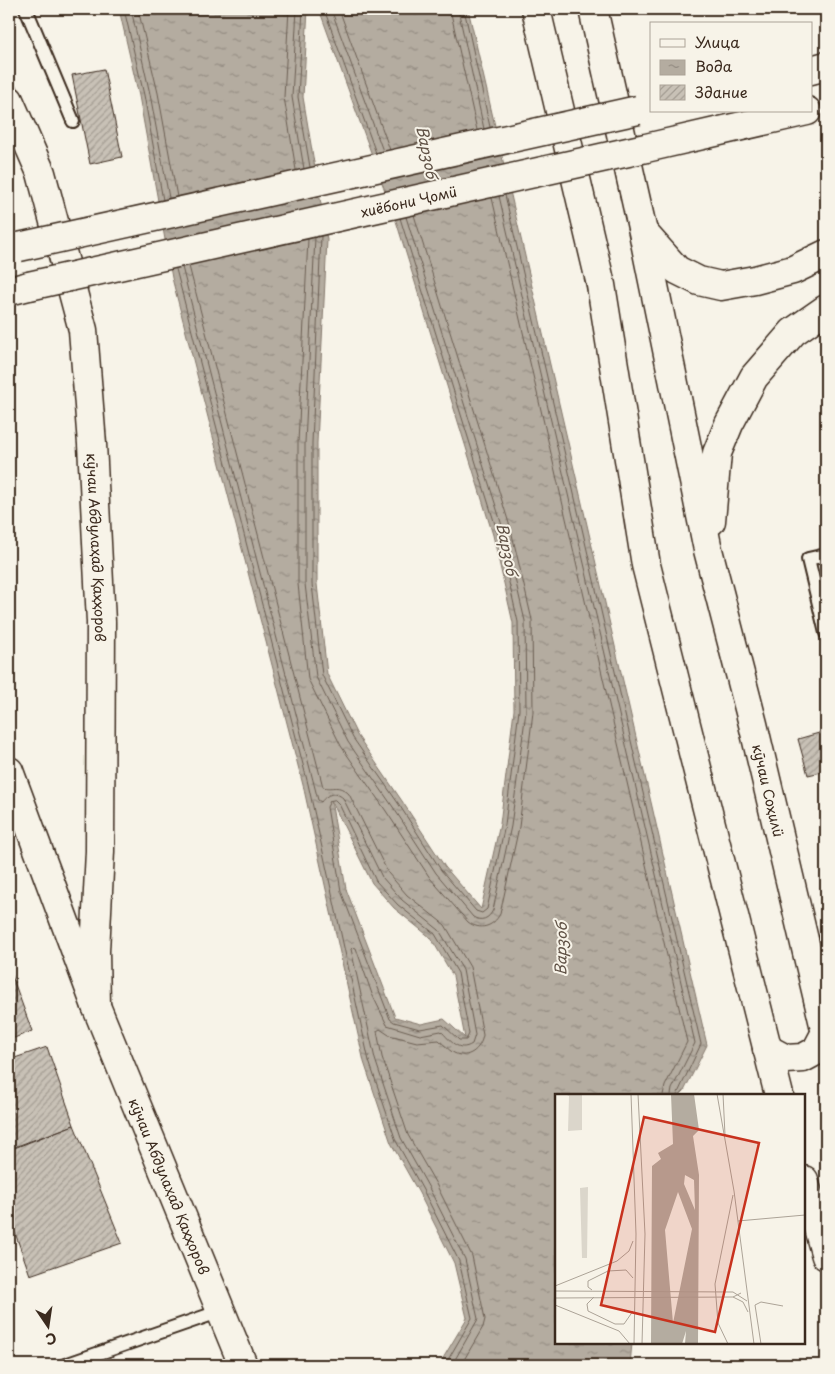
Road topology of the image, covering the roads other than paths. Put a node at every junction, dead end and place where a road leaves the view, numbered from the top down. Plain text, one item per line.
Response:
1 (26, 9) edge
2 (536, 9) edge
3 (593, 9) edge
4 (603, 9) edge
5 (600, 42) junction
6 (826, 66) edge
7 (812, 70) edge
8 (9, 100) edge
9 (826, 107) edge
10 (645, 108) edge
11 (812, 110) edge
12 (803, 112) edge
13 (73, 121) dead end
14 (643, 232) junction
15 (14, 248) edge
16 (826, 254) edge
17 (19, 288) edge
18 (826, 309) edge
19 (708, 550) junction
20 (826, 555) edge
21 (826, 633) edge
22 (9, 771) edge
23 (96, 1006) junction
24 (826, 1032) edge
25 (767, 1049) junction
26 (779, 1094) edge
27 (805, 1183) edge
28 (826, 1256) edge
29 (221, 1311) junction
30 (66, 1365) edge
31 (243, 1365) edge

1 - 13 lane
2 - 25 main road
3 - 5 main road, кӯчаи Соҳилӣ
4 - 5 main road
5 - 14 main road, кӯчаи Соҳилӣ
6 - 7 main road
8 - 23 main road, кӯчаи Абдулаҳад Қаҳҳоров
9 - 11 main road
10 - 15 main road, bridge
12 - 17 main road, хиёбони Ҷомӣ, bridge
14 - 16 main road
14 - 19 main road, кӯчаи Соҳилӣ
18 - 19 main road
19 - 24 main road, кӯчаи Соҳилӣ
20 - 21 lane
22 - 23 main road, кӯчаи Абдулаҳад Қаҳҳоров
23 - 29 main road, кӯчаи Абдулаҳад Қаҳҳоров
24 - 25 main road
25 - 26 main road
27 - 28 main road
29 - 30 lane
29 - 31 main road, кӯчаи Абдулаҳад Қаҳҳоров

